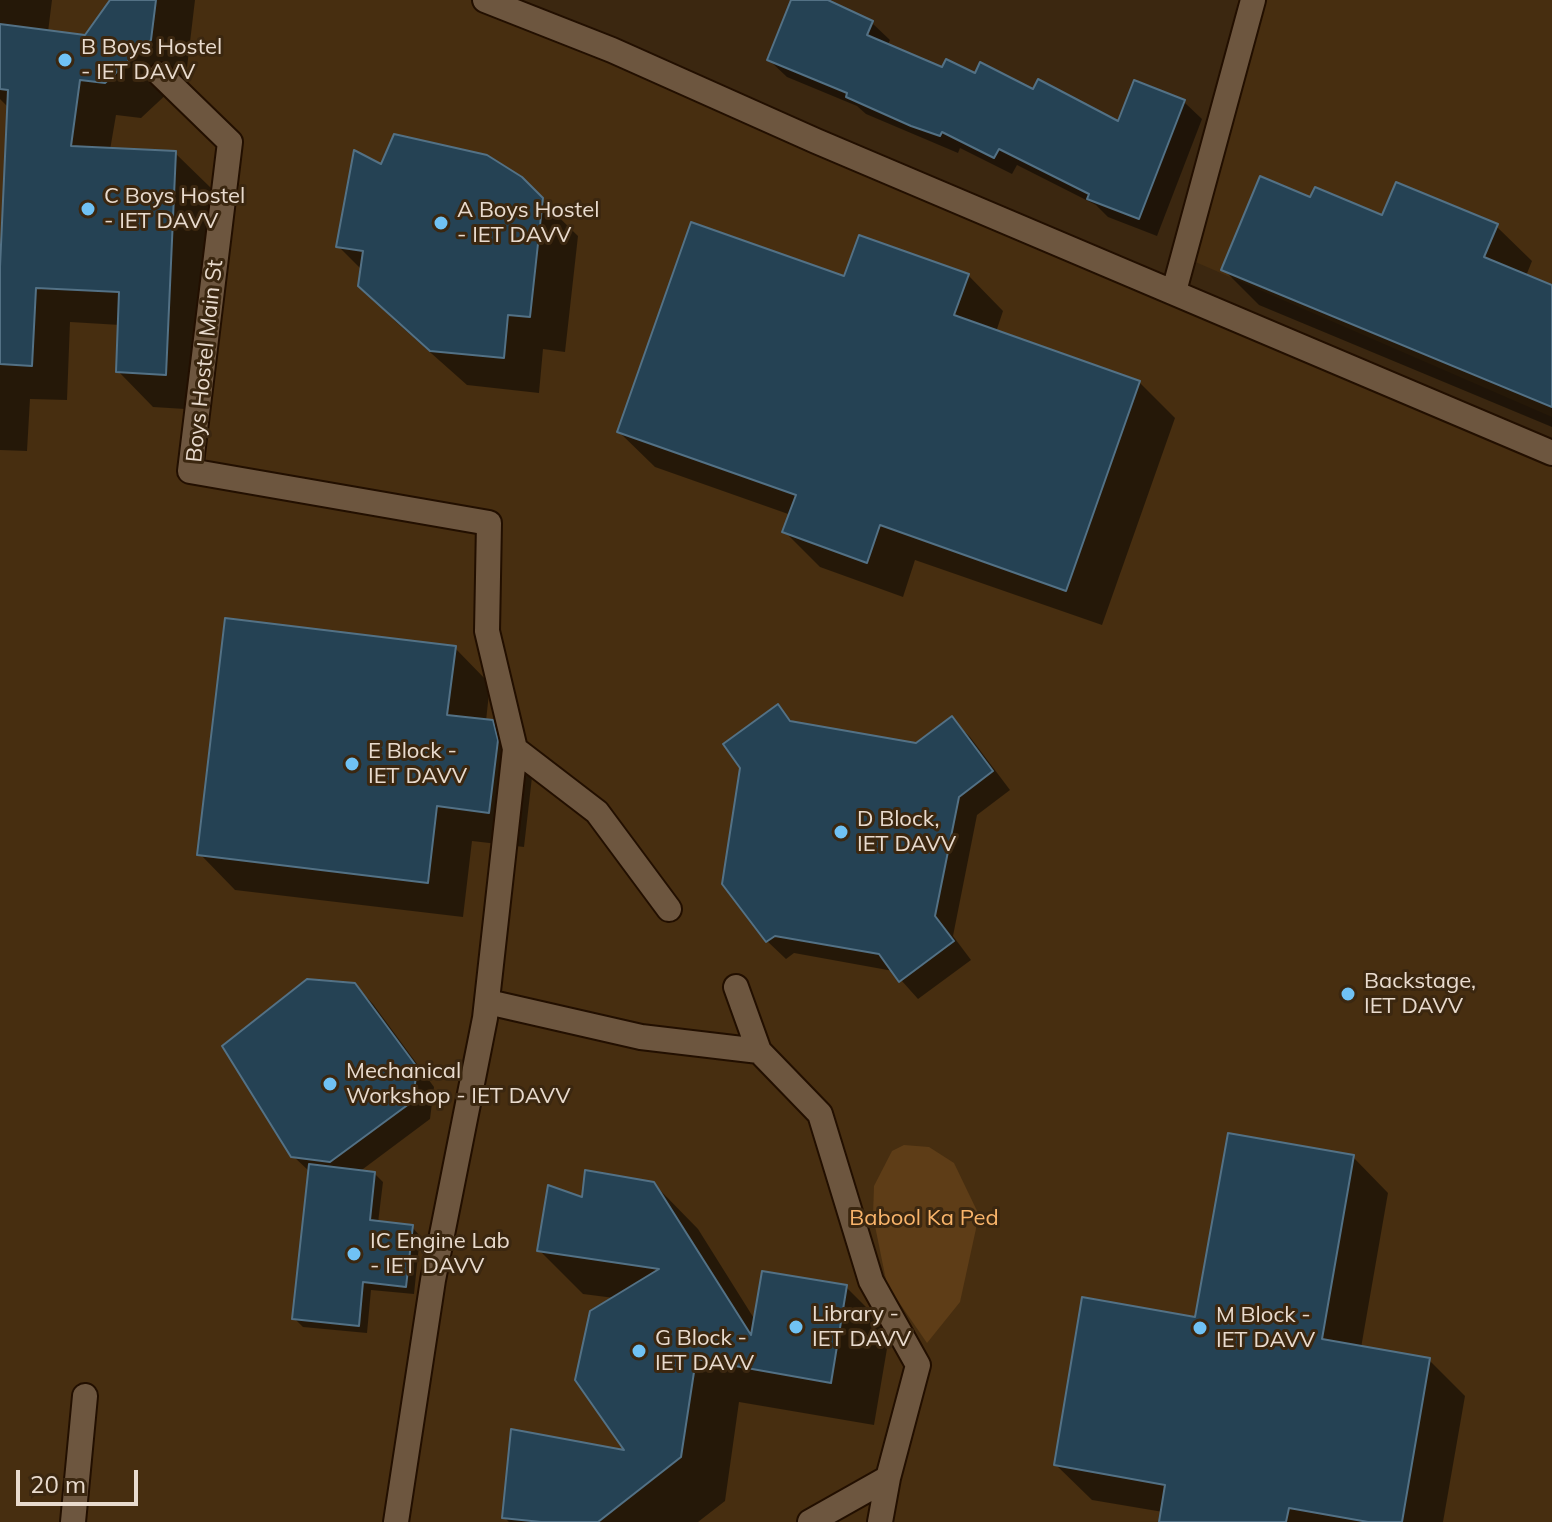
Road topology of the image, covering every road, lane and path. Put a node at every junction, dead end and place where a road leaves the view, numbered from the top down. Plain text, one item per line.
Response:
1 (485, 0) edge
2 (1253, 0) edge
3 (161, 75) dead end
4 (1174, 291) junction
5 (1552, 453) edge
6 (515, 749) junction
7 (669, 909) dead end
8 (736, 987) dead end
9 (488, 1002) junction
10 (759, 1051) junction
11 (85, 1396) dead end
12 (888, 1478) junction
13 (73, 1522) edge
14 (396, 1522) edge
15 (810, 1522) edge
16 (880, 1522) edge

1 - 4 street
2 - 4 street
3 - 6 street, Boys Hostel Main St
4 - 5 street
6 - 7 street
6 - 9 street
8 - 10 street
9 - 10 street
9 - 14 street
10 - 12 street
11 - 13 street
12 - 15 street
12 - 16 street

